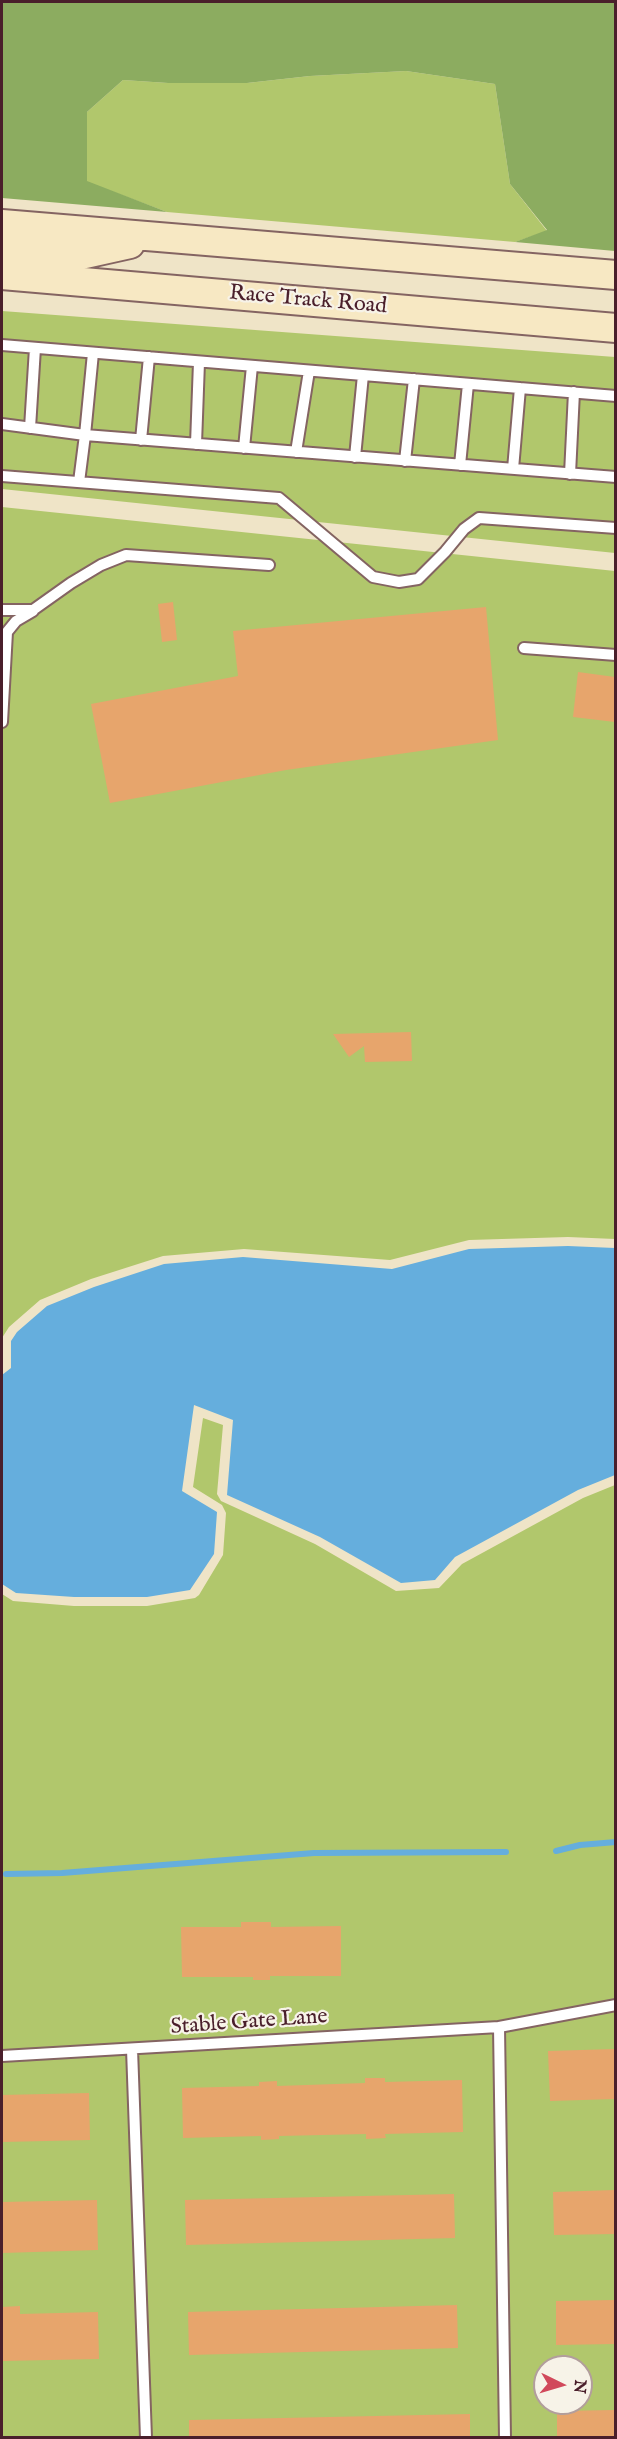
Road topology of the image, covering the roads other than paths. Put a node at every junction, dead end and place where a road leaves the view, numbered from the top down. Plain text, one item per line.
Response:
1 (2, 224) edge
2 (159, 237) junction
3 (2, 247) edge
4 (2, 275) edge
5 (615, 275) edge
6 (615, 328) edge
7 (2, 345) edge
8 (35, 348) junction
9 (93, 353) junction
10 (149, 357) junction
11 (199, 362) junction
12 (252, 366) junction
13 (309, 370) junction
14 (363, 375) junction
15 (414, 379) junction
16 (468, 384) junction
17 (520, 388) junction
18 (574, 392) junction
19 (615, 396) edge
20 (2, 424) edge
21 (30, 428) junction
22 (85, 435) junction
23 (141, 440) junction
24 (196, 444) junction
25 (244, 448) junction
26 (296, 452) junction
27 (355, 457) junction
28 (405, 461) junction
29 (460, 465) junction
30 (513, 469) junction
31 (570, 474) junction
32 (2, 476) edge
33 (615, 477) edge
34 (79, 482) junction
35 (615, 528) edge
36 (269, 565) dead end
37 (2, 610) edge
38 (33, 610) junction
39 (524, 648) dead end
40 (615, 655) edge
41 (2, 722) edge
42 (615, 2005) edge
43 (499, 2027) junction
44 (132, 2049) junction
45 (2, 2056) edge
46 (146, 2438) edge
47 (506, 2438) edge

1 - 2 main road
2 - 3 main road
2 - 5 main road
4 - 6 main road, Race Track Road
7 - 8 lane
8 - 9 lane
8 - 21 lane
9 - 10 lane
9 - 22 lane
10 - 11 lane
10 - 23 lane
11 - 12 lane
11 - 24 lane
12 - 13 lane
12 - 25 lane
13 - 14 lane
13 - 26 lane
14 - 15 lane
14 - 27 lane
15 - 16 lane
15 - 28 lane
16 - 17 lane
16 - 29 lane
17 - 18 lane
17 - 30 lane
18 - 19 lane
18 - 31 lane
20 - 21 lane
21 - 22 lane
22 - 23 lane
22 - 34 lane
23 - 24 lane
24 - 25 lane
25 - 26 lane
26 - 27 lane
27 - 28 lane
28 - 29 lane
29 - 30 lane
30 - 31 lane
31 - 33 lane
32 - 34 lane
34 - 35 lane
36 - 38 lane
37 - 38 lane
38 - 41 lane
39 - 40 lane
42 - 43 lane, Stable Gate Lane
43 - 44 lane, Stable Gate Lane
43 - 47 lane
44 - 45 lane, Stable Gate Lane
44 - 46 lane

